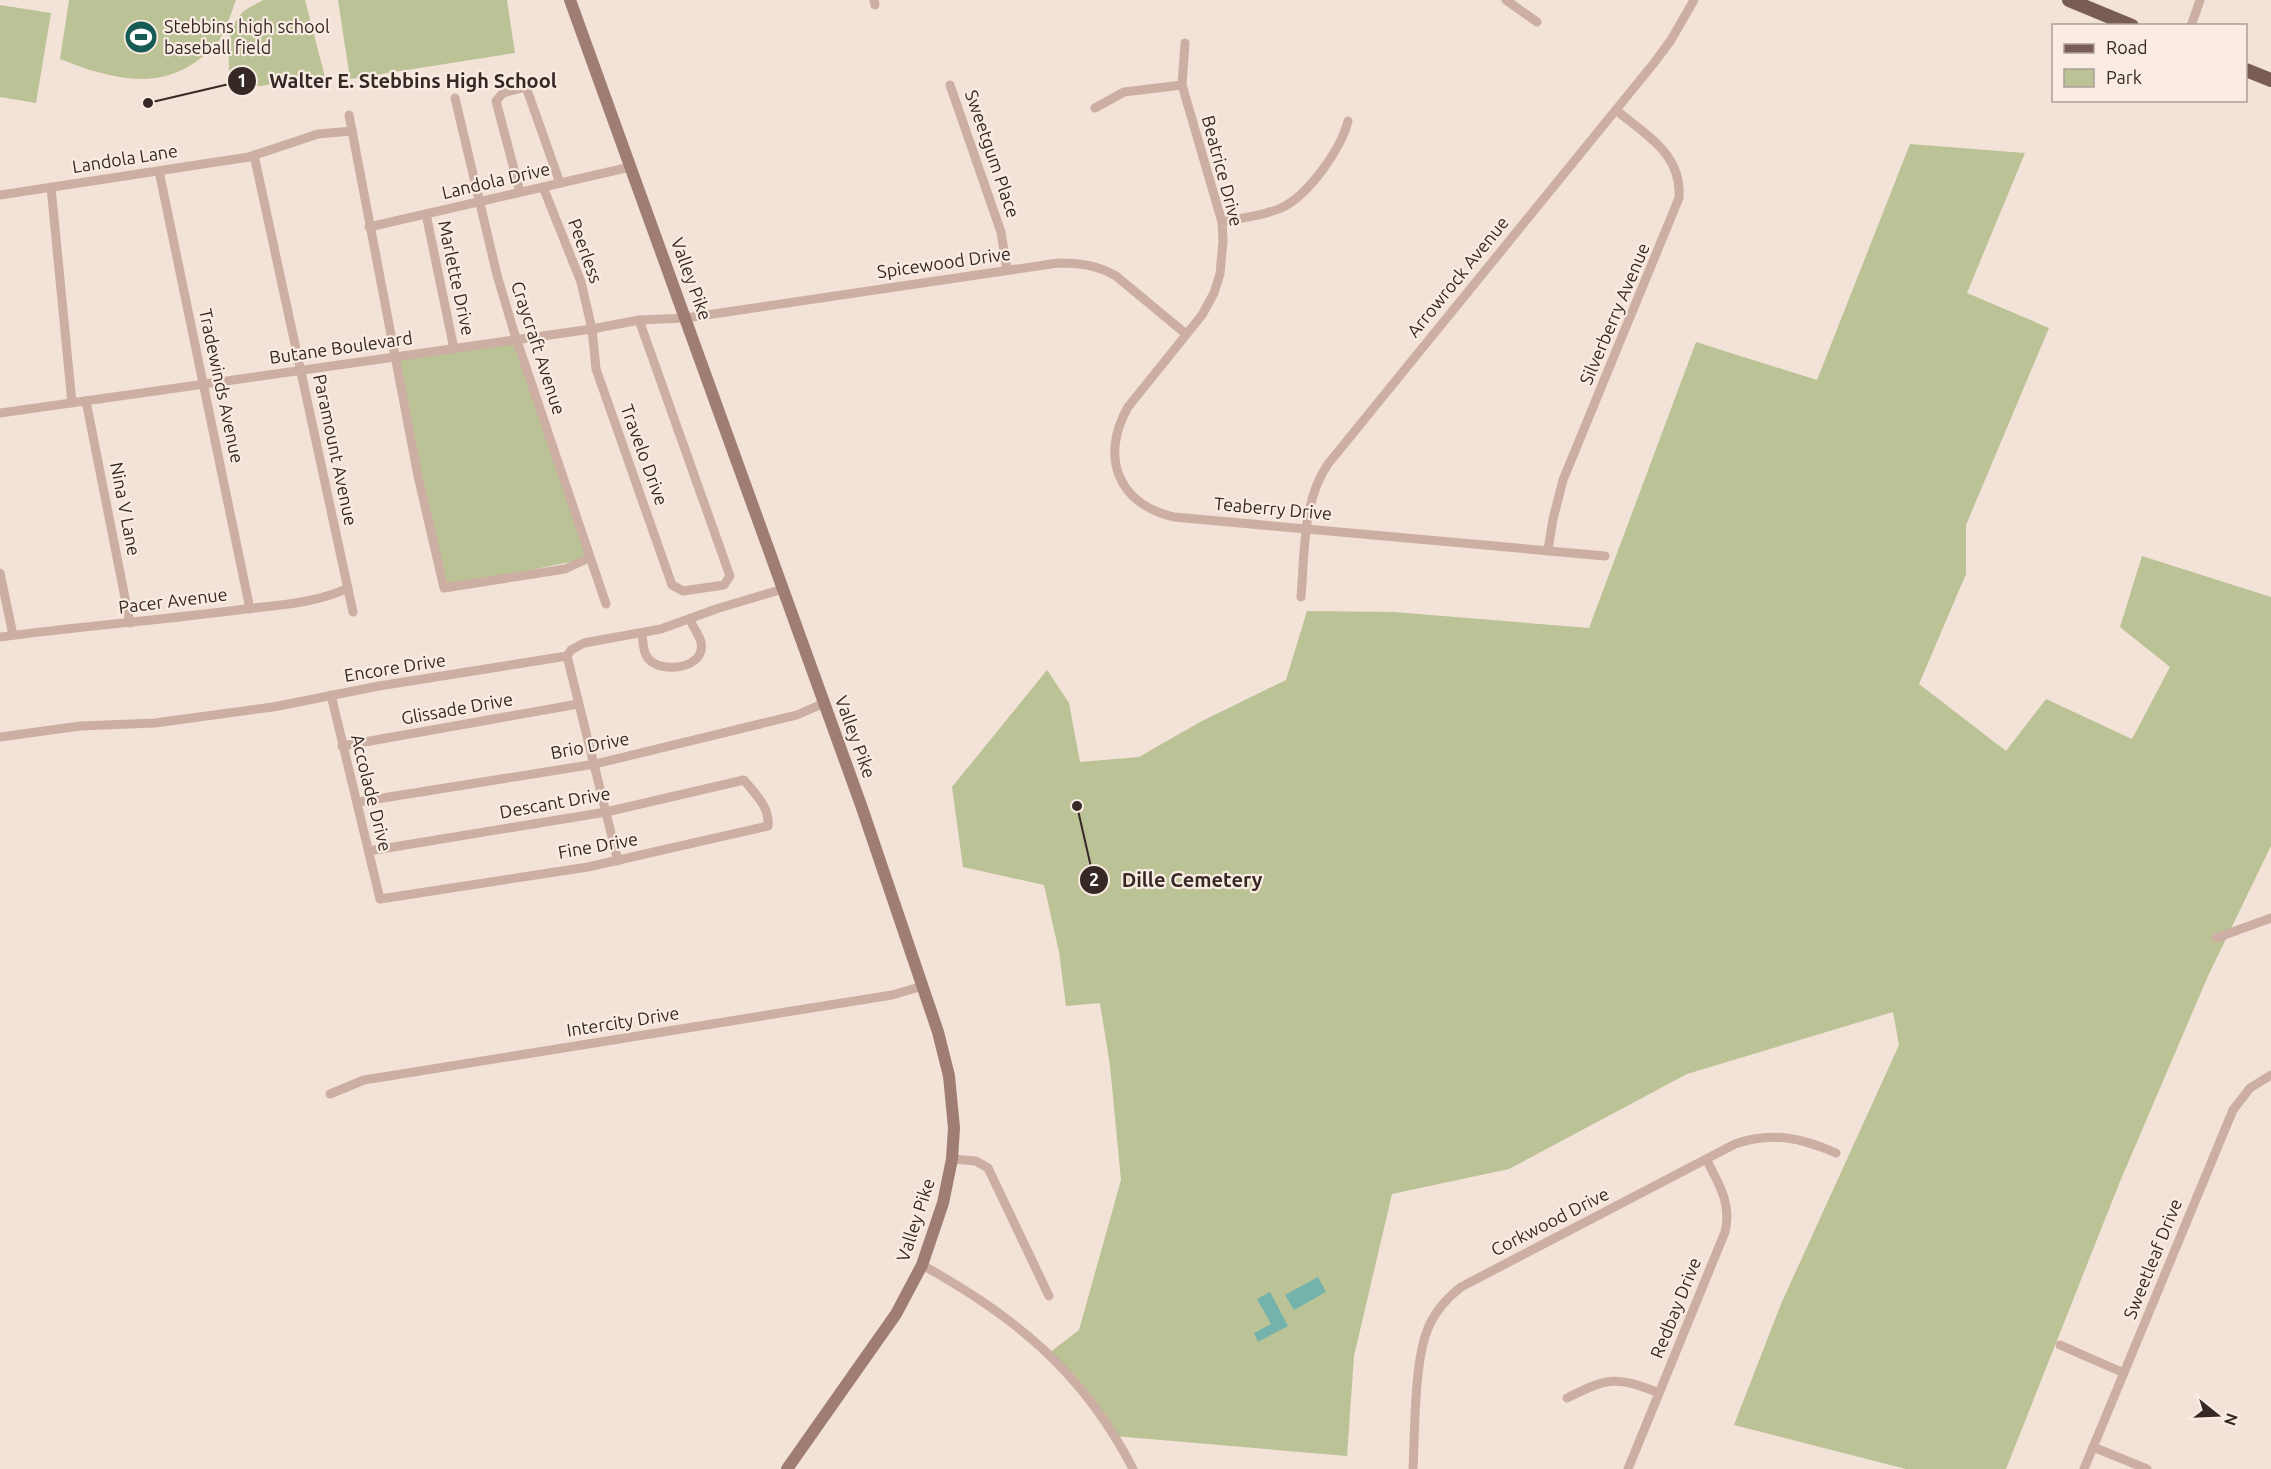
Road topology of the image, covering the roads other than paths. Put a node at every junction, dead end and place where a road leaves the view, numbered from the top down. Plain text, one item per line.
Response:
1 (570, 0) edge
2 (1506, 0) edge
3 (1695, 0) edge
4 (2069, 0) edge
5 (2200, 0) edge
6 (1537, 22) dead end
7 (2127, 24) edge
8 (2192, 24) edge
9 (1185, 43) dead end
10 (2247, 70) edge
11 (2271, 81) edge
12 (950, 85) dead end
13 (1182, 85) junction
14 (455, 98) dead end
15 (1095, 108) dead end
16 (1616, 110) junction
17 (349, 115) dead end
18 (1348, 121) dead end
19 (352, 130) junction
20 (254, 155) junction
21 (630, 167) junction
22 (159, 171) junction
23 (560, 183) junction
24 (51, 187) junction
25 (543, 187) junction
26 (520, 192) junction
27 (0, 195) edge
28 (480, 202) junction
29 (426, 214) junction
30 (1221, 222) junction
31 (369, 227) junction
32 (1007, 270) junction
33 (686, 318) junction
34 (639, 320) junction
35 (592, 329) junction
36 (1186, 334) junction
37 (517, 339) junction
38 (454, 349) junction
39 (397, 357) junction
40 (301, 370) junction
41 (203, 384) junction
42 (86, 401) junction
43 (72, 403) junction
44 (0, 412) edge
45 (1307, 528) junction
46 (1548, 550) junction
47 (1605, 556) dead end
48 (589, 558) junction
49 (0, 573) edge
50 (348, 588) junction
51 (783, 589) junction
52 (1301, 597) dead end
53 (606, 604) dead end
54 (250, 609) junction
55 (353, 612) dead end
56 (690, 620) junction
57 (130, 623) junction
58 (642, 634) junction
59 (13, 635) junction
60 (0, 637) edge
61 (567, 656) junction
62 (331, 695) junction
63 (578, 704) junction
64 (824, 704) junction
65 (0, 737) edge
66 (342, 746) junction
67 (595, 764) junction
68 (744, 780) joint
69 (358, 802) junction
70 (606, 812) junction
71 (369, 851) junction
72 (618, 861) junction
73 (380, 898) joint
74 (2271, 918) edge
75 (2216, 938) dead end
76 (923, 986) junction
77 (2271, 1075) edge
78 (330, 1094) dead end
79 (1836, 1153) dead end
80 (952, 1159) junction
81 (1706, 1159) junction
82 (922, 1265) junction
83 (1049, 1296) dead end
84 (2060, 1345) dead end
85 (2124, 1373) junction
86 (1659, 1393) junction
87 (1567, 1398) dead end
88 (2093, 1447) junction
89 (787, 1469) edge
90 (1133, 1469) edge
91 (1413, 1469) edge
92 (1628, 1469) edge
93 (2084, 1469) edge
94 (2147, 1469) edge

1 - 21 street, Valley Pike
2 - 6 street
3 - 16 street, Arrowrock Avenue
4 - 7 main road
5 - 8 street
9 - 13 street, Beatrice Drive
10 - 11 main road
12 - 32 street, Sweetgum Place
13 - 15 street
13 - 30 street, Beatrice Drive
14 - 28 street, Craycraft Avenue
16 - 45 street, Arrowrock Avenue
16 - 46 street, Silverberry Avenue
17 - 19 street
18 - 30 street
19 - 20 street
19 - 31 street
20 - 22 street, Landola Lane
20 - 40 street, Paramount Avenue
21 - 23 street, Landola Drive
21 - 33 street, Valley Pike
22 - 24 street, Landola Lane
22 - 41 street, Tradewinds Avenue
23 - 25 street, Landola Drive
23 - 26 street
24 - 27 street, Landola Lane
24 - 43 street
25 - 26 street, Landola Drive
25 - 35 street, Peerless
26 - 28 street, Landola Drive
28 - 29 street, Landola Drive
28 - 37 street, Craycraft Avenue
29 - 31 street, Landola Drive
29 - 38 street, Marlette Drive
30 - 36 street, Beatrice Drive
31 - 39 street
32 - 33 street, Spicewood Drive
32 - 36 street, Spicewood Drive
33 - 34 street, Butane Boulevard
33 - 51 street, Valley Pike
34 - 35 street, Butane Boulevard
34 - 35 street, Travelo Drive
35 - 37 street, Butane Boulevard
36 - 45 street, Teaberry Drive
37 - 38 street, Butane Boulevard
37 - 48 street, Craycraft Avenue
38 - 39 street, Butane Boulevard
39 - 40 street, Butane Boulevard
39 - 48 street
40 - 41 street, Butane Boulevard
40 - 50 street, Paramount Avenue
41 - 42 street, Butane Boulevard
41 - 54 street, Tradewinds Avenue
42 - 43 street, Butane Boulevard
42 - 57 street, Nina V Lane
43 - 44 street, Butane Boulevard
45 - 46 street, Teaberry Drive
45 - 52 street, Arrowrock Avenue
46 - 47 street, Teaberry Drive
48 - 53 street, Craycraft Avenue
49 - 59 street
50 - 54 street, Pacer Avenue
50 - 55 street, Paramount Avenue
51 - 56 street, Encore Drive
51 - 64 street, Valley Pike
54 - 57 street, Pacer Avenue
56 - 58 street, Encore Drive
56 - 58 street
57 - 59 street, Pacer Avenue
58 - 61 street, Encore Drive
59 - 60 street, Pacer Avenue
61 - 62 street, Encore Drive
61 - 63 street
62 - 65 street, Encore Drive
62 - 66 street, Accolade Drive
63 - 66 street, Glissade Drive
63 - 67 street
64 - 67 street, Brio Drive
64 - 76 street, Valley Pike
66 - 69 street, Accolade Drive
67 - 69 street, Brio Drive
67 - 70 street
68 - 70 street, Descant Drive
68 - 72 street, Fine Drive
69 - 71 street, Accolade Drive
70 - 71 street, Descant Drive
70 - 72 street
71 - 73 street, Accolade Drive
72 - 73 street, Fine Drive
74 - 75 street
76 - 78 street, Intercity Drive
76 - 80 street, Valley Pike
77 - 85 street, Sweetleaf Drive
79 - 81 street, Corkwood Drive
80 - 82 street, Valley Pike
80 - 83 street
81 - 86 street, Redbay Drive
81 - 91 street, Corkwood Drive
82 - 89 street, Valley Pike
82 - 90 street
84 - 85 street
85 - 88 street, Sweetleaf Drive
86 - 87 street
86 - 92 street, Redbay Drive
88 - 93 street, Sweetleaf Drive
88 - 94 street

